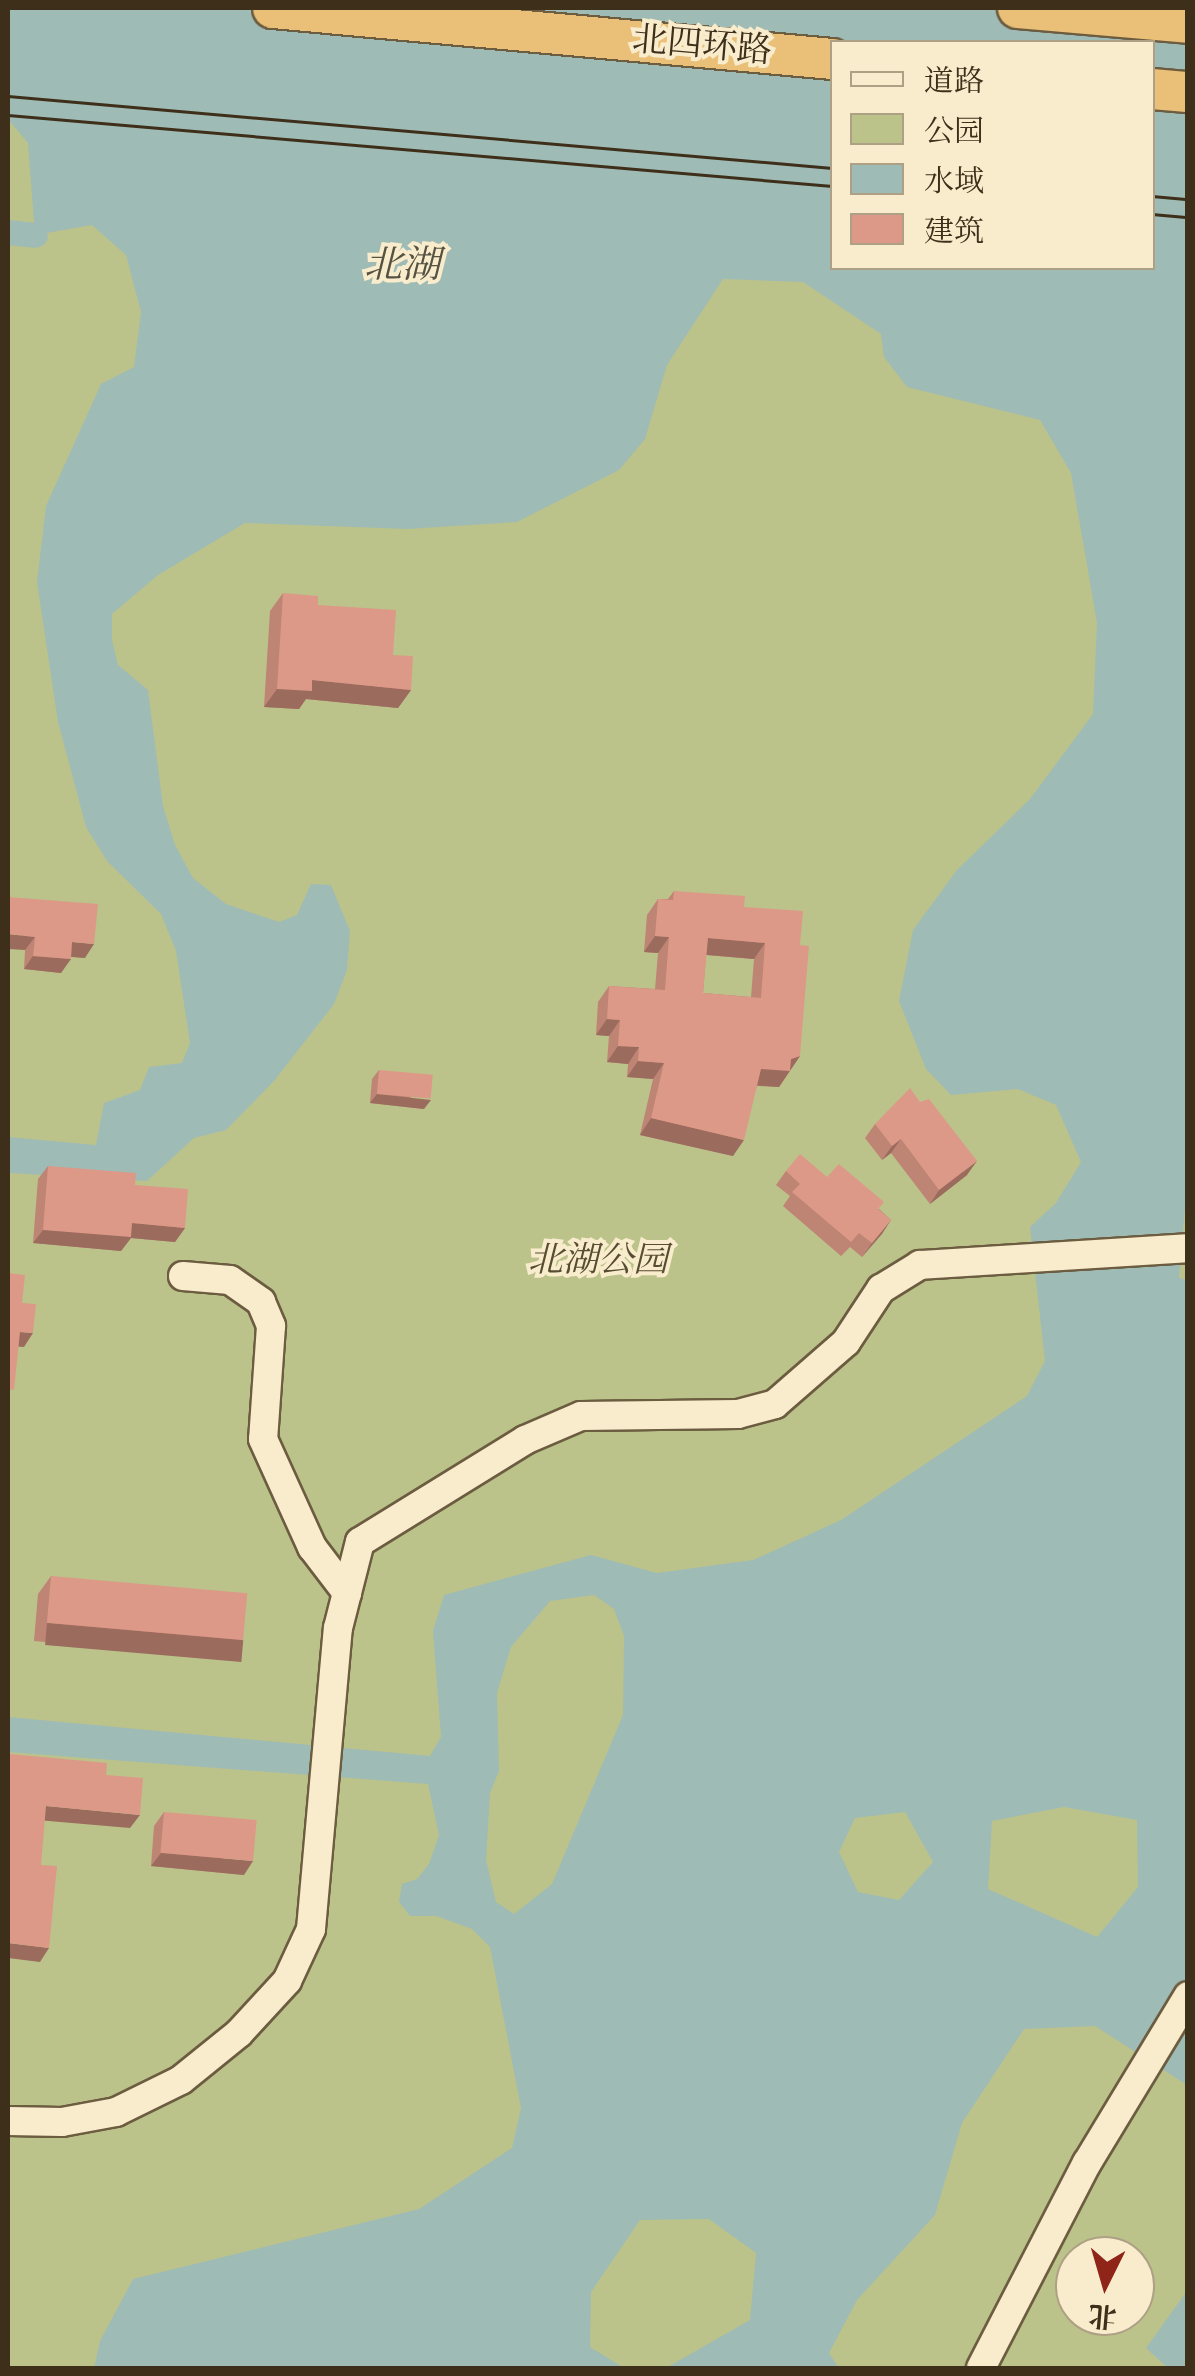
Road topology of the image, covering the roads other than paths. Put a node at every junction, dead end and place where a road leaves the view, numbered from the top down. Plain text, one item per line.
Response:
1 (273, 8) edge
2 (1018, 8) edge
3 (1188, 23) edge
4 (830, 59) edge
5 (1155, 89) edge
6 (1188, 92) edge
7 (1188, 1248) edge
8 (183, 1276) dead end
9 (347, 1593) junction
10 (1188, 1996) edge
11 (8, 2121) edge
12 (981, 2368) edge

1 - 4 highway, 北四环路
2 - 3 highway
5 - 6 highway
7 - 9 street
8 - 9 street
9 - 11 street
10 - 12 street

